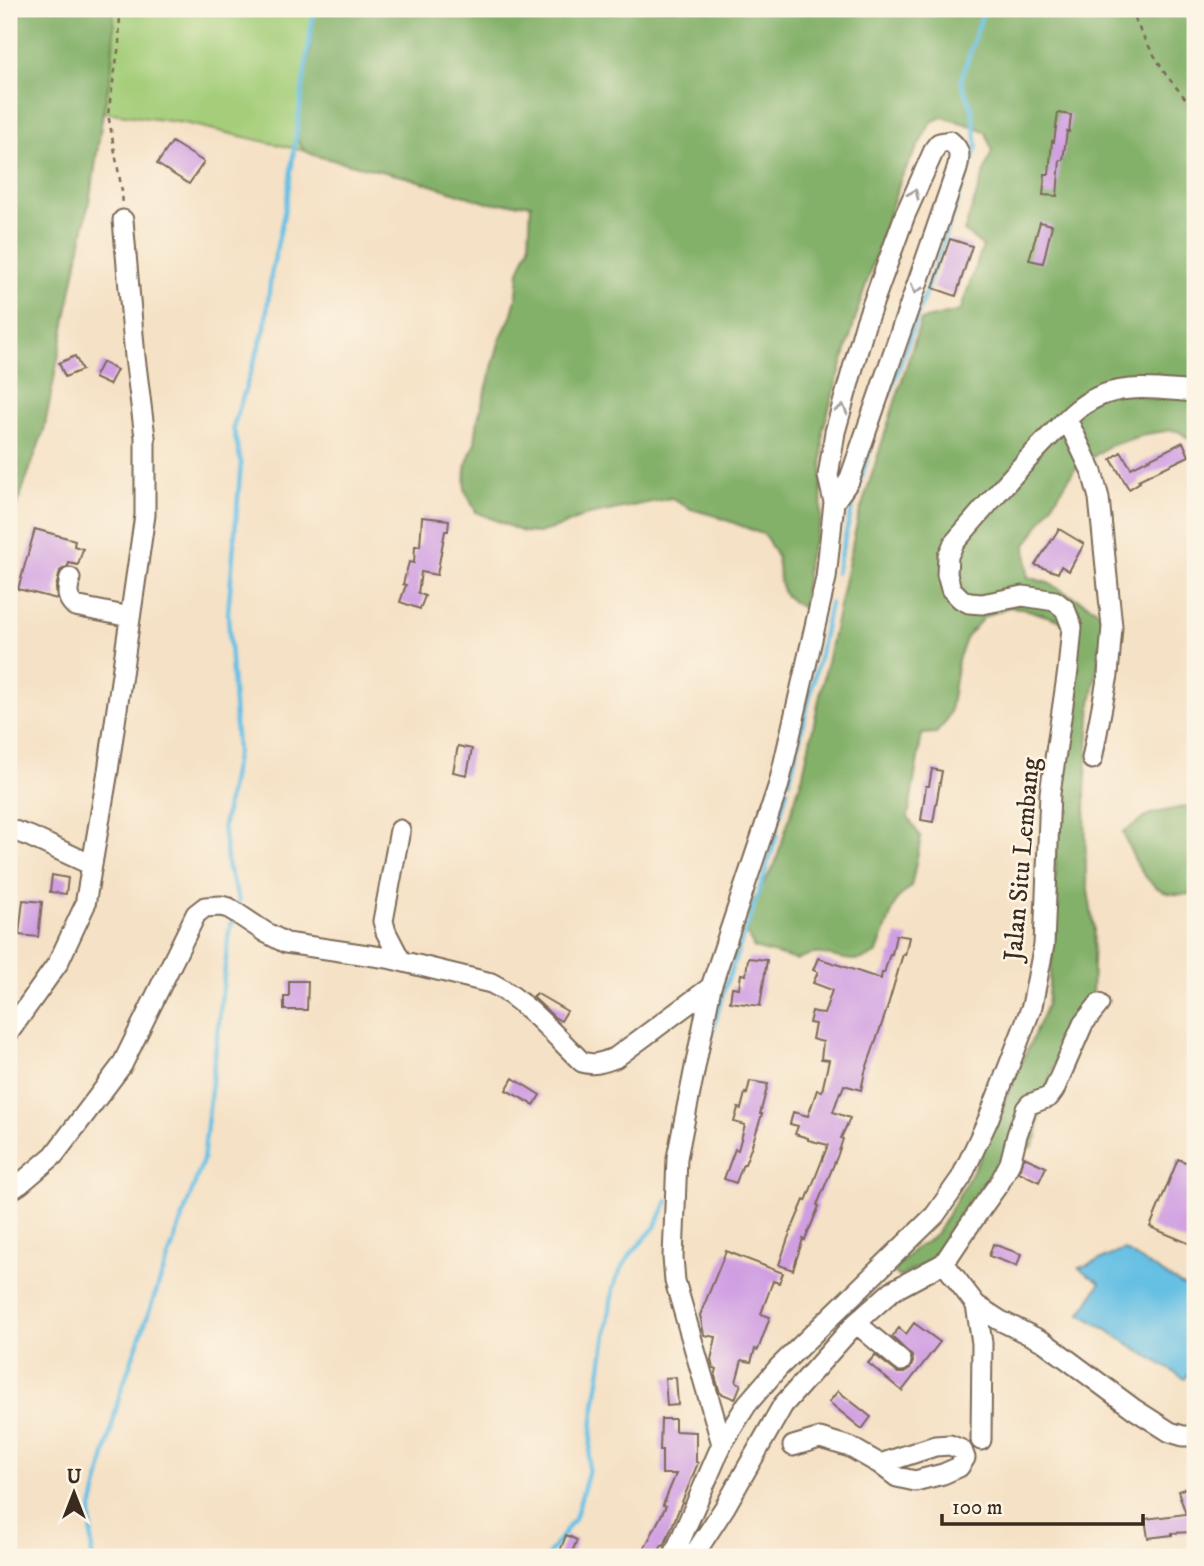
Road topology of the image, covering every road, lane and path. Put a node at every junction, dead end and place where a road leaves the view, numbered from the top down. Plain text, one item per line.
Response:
1 (120, 9) edge
2 (1131, 9) edge
3 (1195, 110) edge
4 (123, 220) joint
5 (1195, 392) edge
6 (1067, 419) junction
7 (834, 502) junction
8 (70, 578) dead end
9 (130, 617) junction
10 (1092, 759) dead end
11 (9, 829) edge
12 (400, 831) dead end
13 (92, 865) junction
14 (401, 961) junction
15 (711, 987) junction
16 (1099, 1004) dead end
17 (9, 1032) edge
18 (13, 1185) edge
19 (944, 1263) junction
20 (976, 1305) junction
21 (856, 1323) junction
22 (901, 1362) dead end
23 (1195, 1436) edge
24 (981, 1440) dead end
25 (722, 1444) junction
26 (793, 1446) dead end
27 (880, 1464) dead end
28 (673, 1557) edge
29 (688, 1557) edge

1 - 4 path
2 - 3 path
4 - 9 street
5 - 6 street, Jalan Situ Lembang
6 - 10 street
6 - 25 street, Jalan Situ Lembang
7 -> 7 street
7 - 15 street
8 - 9 street
9 - 13 street
11 - 13 street
12 - 14 street
13 - 17 street
14 - 15 street
14 - 18 street
15 - 25 street
16 - 19 street
19 - 20 street
19 - 21 street
20 - 23 street
20 - 24 street
21 - 22 street
21 - 29 street
25 - 28 street, Jalan Situ Lembang
26 - 27 street

